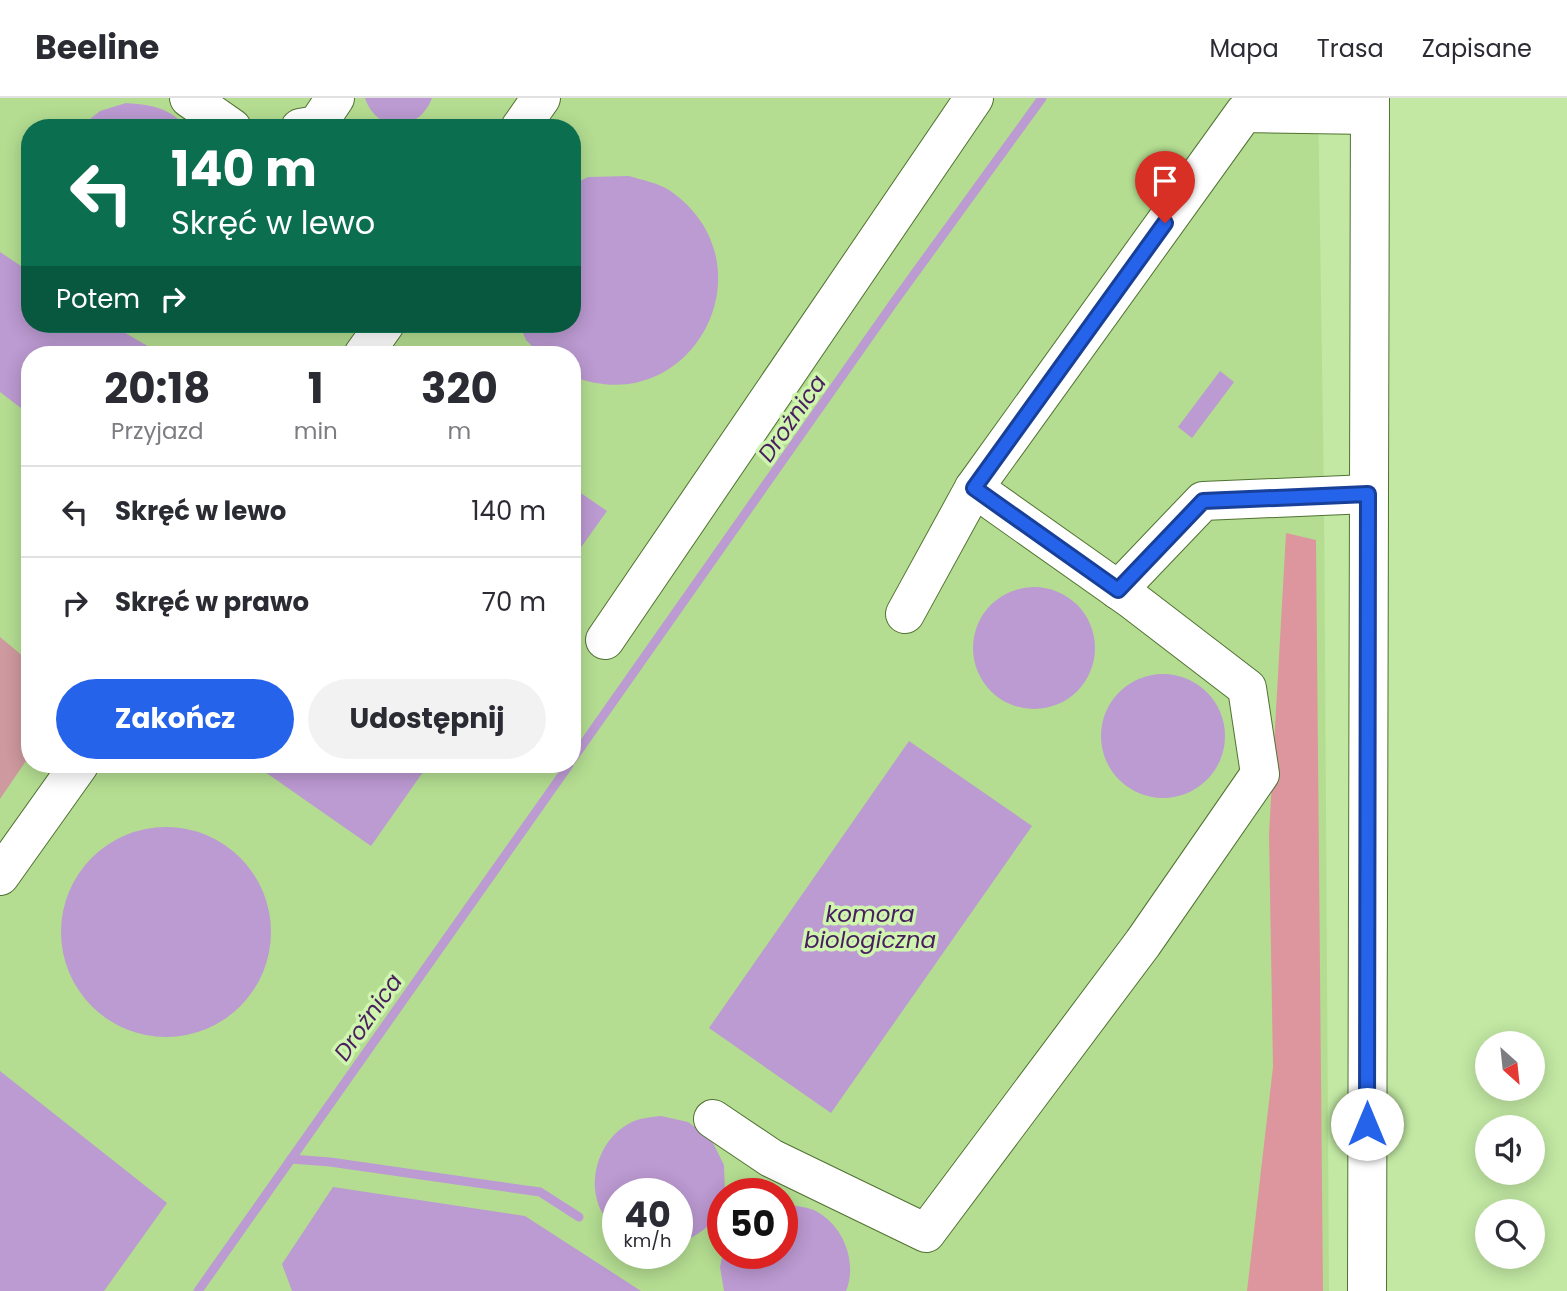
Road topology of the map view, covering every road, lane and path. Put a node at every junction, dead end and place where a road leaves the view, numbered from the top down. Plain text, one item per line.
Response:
1 (189, 98) edge
2 (335, 98) edge
3 (541, 98) edge
4 (974, 98) edge
5 (1244, 105) edge
6 (1370, 106) edge
7 (219, 119) edge
8 (321, 119) edge
9 (526, 119) edge
10 (974, 488) junction
11 (1368, 494) junction
12 (1118, 590) junction
13 (905, 614) dead end
14 (605, 640) dead end
15 (73, 773) edge
16 (0, 876) edge
17 (713, 1119) dead end
18 (1367, 1291) edge

1 - 7 main road
2 - 8 main road
3 - 9 main road
4 - 14 main road
5 - 6 main road
5 - 10 main road
6 - 11 main road
10 - 12 main road
10 - 13 main road
11 - 12 main road
11 - 18 main road
12 - 17 main road
15 - 16 main road

